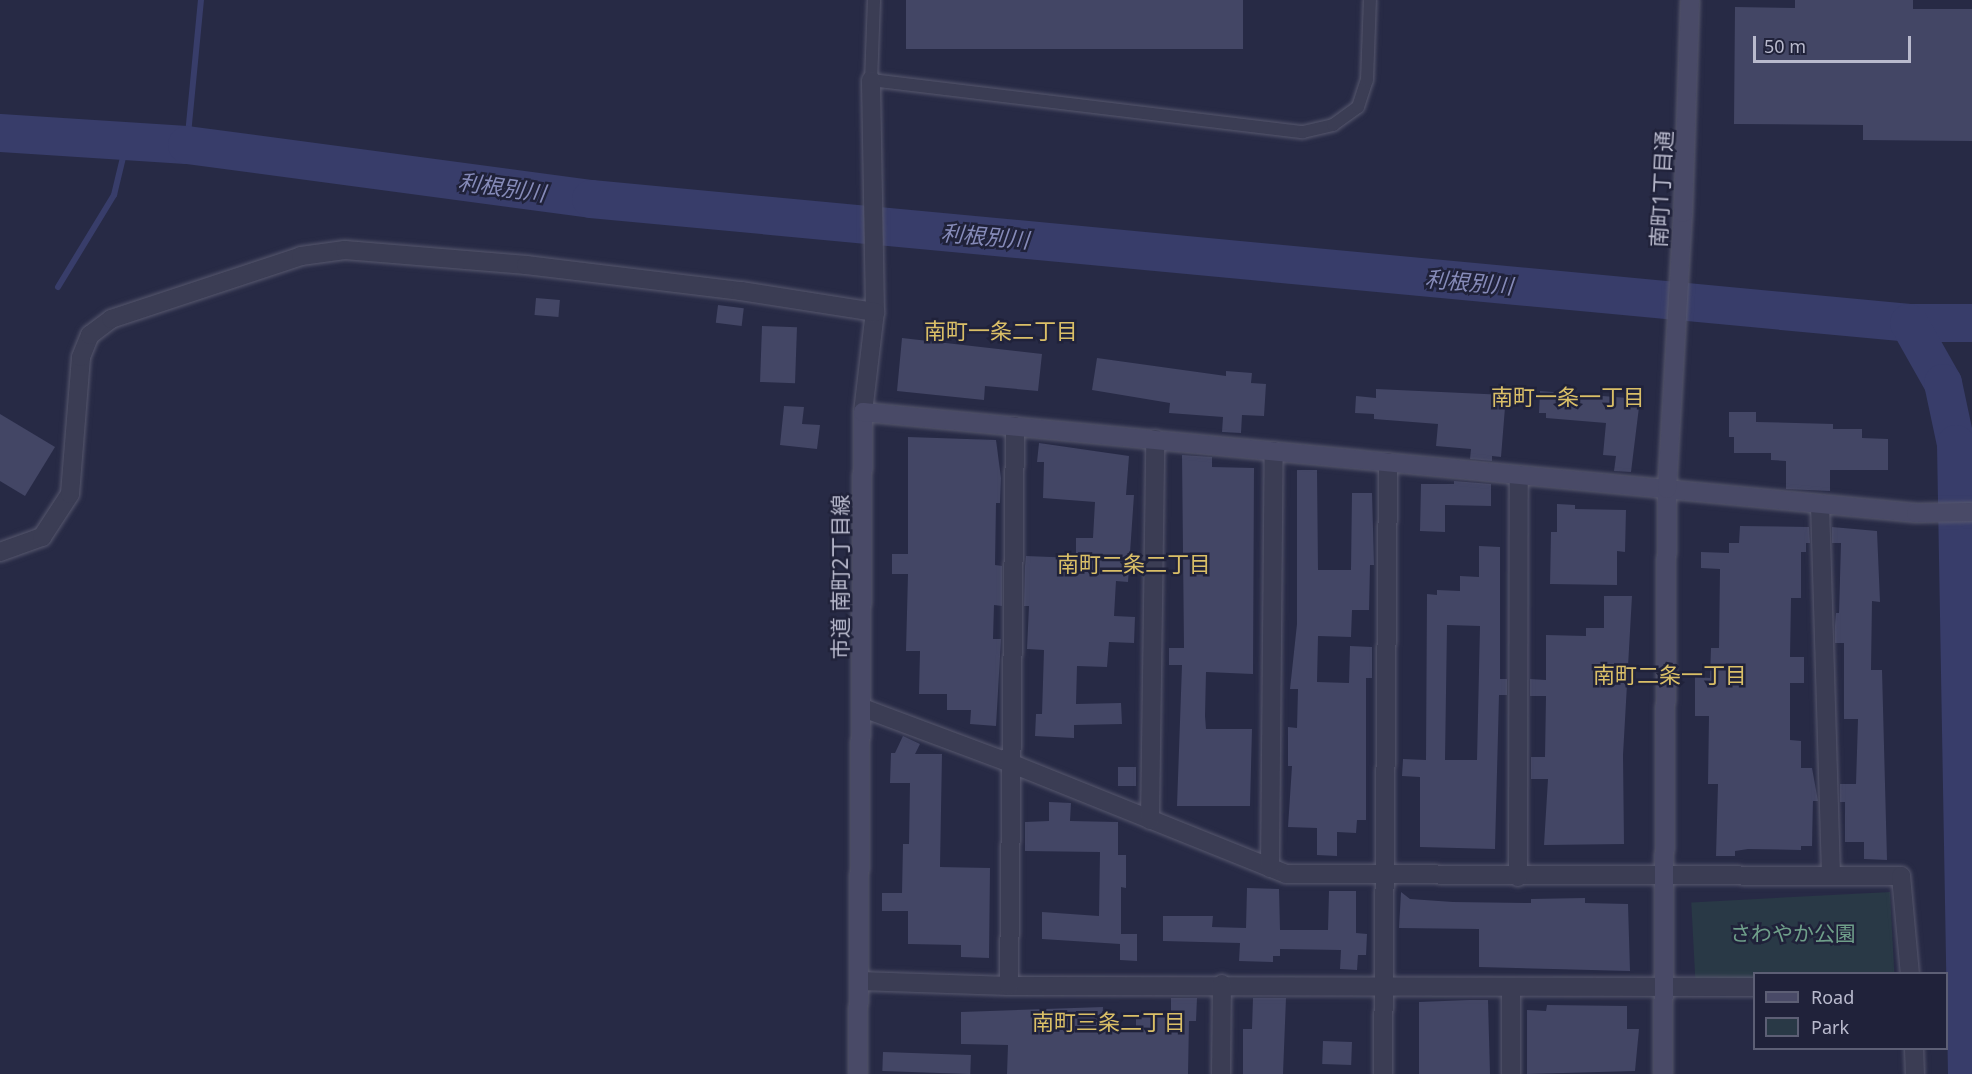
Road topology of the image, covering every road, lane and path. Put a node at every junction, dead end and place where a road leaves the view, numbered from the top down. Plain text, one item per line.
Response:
1 (874, 0) edge
2 (1370, 0) edge
3 (1690, 0) edge
4 (871, 80) junction
5 (875, 305) junction
6 (863, 412) junction
7 (1015, 426) junction
8 (1155, 439) junction
9 (1274, 451) junction
10 (1388, 462) junction
11 (1519, 475) junction
12 (1666, 489) junction
13 (1820, 504) junction
14 (1972, 513) edge
15 (0, 552) edge
16 (862, 708) junction
17 (1010, 763) junction
18 (1150, 820) junction
19 (1270, 868) junction
20 (1831, 874) junction
21 (1664, 876) junction
22 (1384, 877) junction
23 (1518, 877) junction
24 (1910, 972) edge
25 (859, 981) junction
26 (1222, 984) junction
27 (1010, 986) junction
28 (1384, 987) junction
29 (1753, 987) edge
30 (1511, 988) junction
31 (1664, 988) junction
32 (1914, 1050) edge
33 (858, 1074) edge
34 (1221, 1074) edge
35 (1383, 1074) edge
36 (1511, 1074) edge
37 (1663, 1074) edge
38 (1915, 1074) edge

1 - 4 lane
2 - 4 lane
3 - 12 street, 南町1丁目通
4 - 5 street, 市道 南町2丁目線
5 - 6 street, 市道 南町2丁目線
5 - 15 street
6 - 7 street
6 - 16 street, 市道 南町2丁目線
7 - 8 street
7 - 17 street
8 - 9 street
8 - 18 street
9 - 10 street
9 - 19 street
10 - 11 street
10 - 22 street
11 - 12 street
11 - 23 street
12 - 13 street
12 - 21 street, 南町1丁目通
13 - 14 street
13 - 20 street
16 - 17 street
16 - 25 street, 市道 南町2丁目線
17 - 18 street
17 - 27 street
18 - 19 street
19 - 22 street
20 - 21 street
20 - 24 street
21 - 23 street
21 - 31 street, 南町1丁目通
22 - 23 street
22 - 28 street
25 - 27 street
25 - 33 street, 市道 南町2丁目線
26 - 27 street
26 - 28 street
26 - 34 street
28 - 30 street
28 - 35 street
29 - 31 street
30 - 31 street
30 - 36 street
31 - 37 street, 南町1丁目通
32 - 38 street

